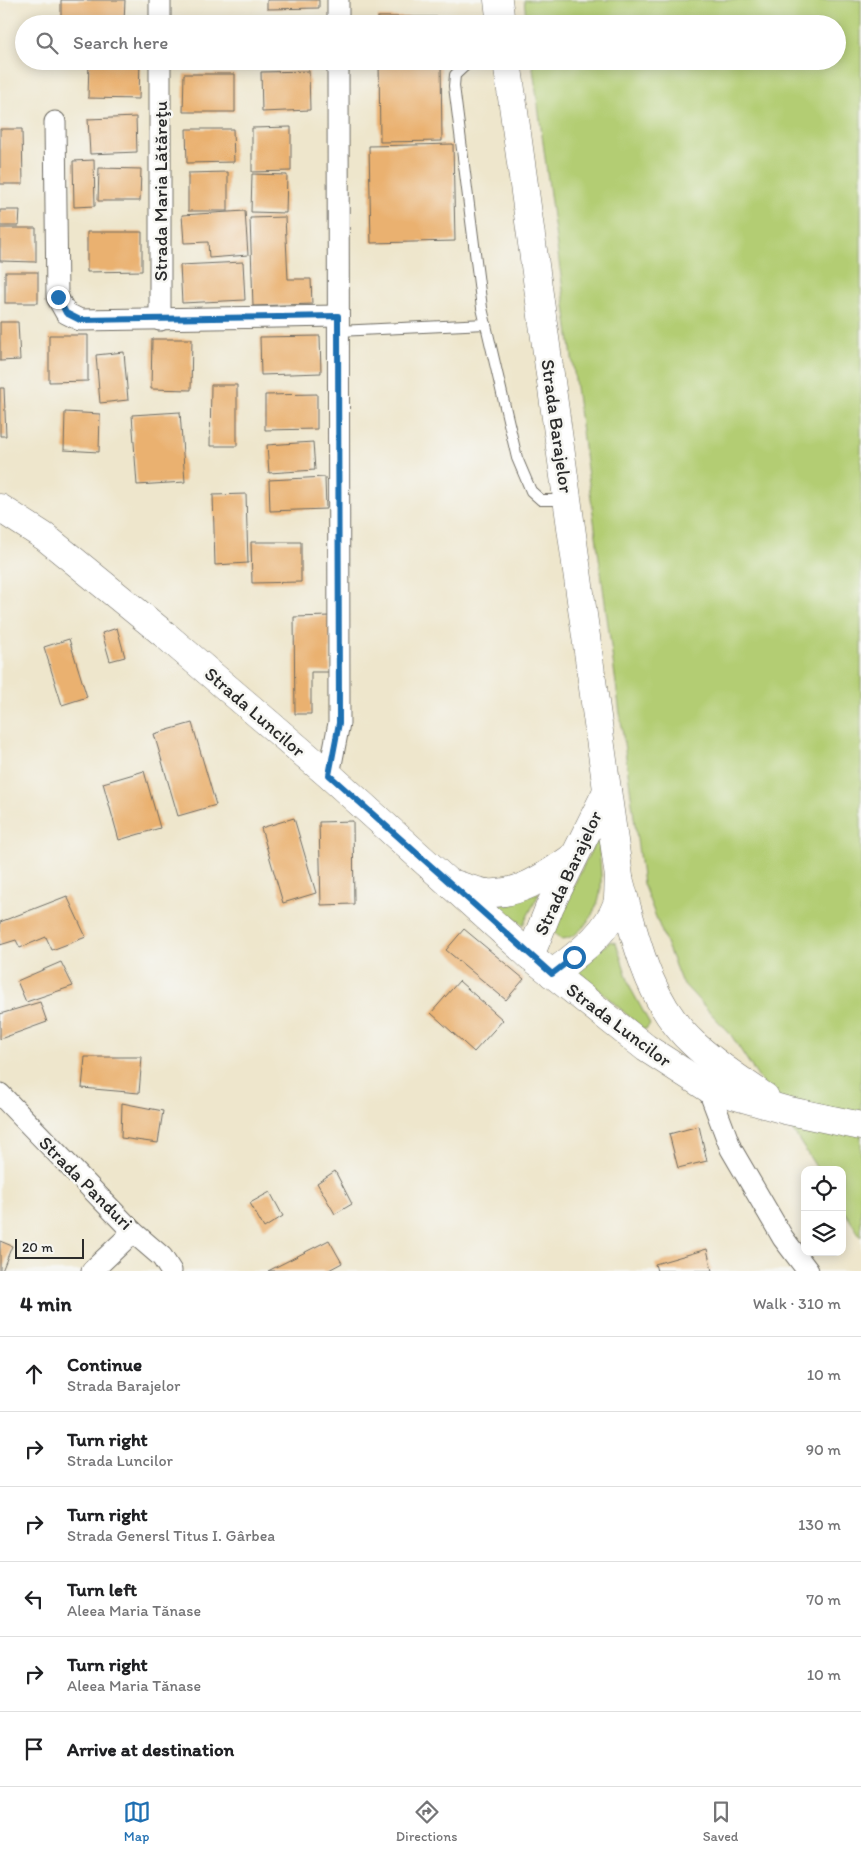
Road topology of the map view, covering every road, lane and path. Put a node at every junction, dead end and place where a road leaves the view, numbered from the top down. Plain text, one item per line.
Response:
1 (160, 0) edge
2 (338, 0) edge
3 (160, 15) edge
4 (338, 15) edge
5 (160, 70) edge
6 (338, 70) edge
7 (460, 70) edge
8 (507, 70) edge
9 (55, 122) dead end
10 (160, 320) junction
11 (338, 324) junction
12 (486, 324) junction
13 (567, 500) junction
14 (0, 508) edge
15 (329, 775) junction
16 (607, 792) junction
17 (573, 858) junction
18 (619, 877) junction
19 (450, 883) junction
20 (530, 956) junction
21 (552, 974) junction
22 (708, 1088) junction
23 (0, 1094) edge
24 (785, 1110) junction
25 (861, 1126) edge
26 (133, 1232) junction
27 (92, 1271) edge
28 (171, 1271) edge
29 (808, 1271) edge

1 - 3 street
2 - 4 street
5 - 10 street, Strada Maria Lătăreţu
6 - 11 street
7 - 12 lane
8 - 13 main road, Strada Barajelor
9 - 10 street
10 - 11 street
11 - 12 lane
11 - 15 street
12 - 13 lane
13 - 16 main road, Strada Barajelor
14 - 15 main road, Strada Luncilor
15 - 19 main road, Strada Luncilor
16 - 17 main road, Strada Barajelor
16 - 18 main road, Strada Barajelor
17 - 19 main road
17 - 20 main road, Strada Barajelor
18 - 21 main road, Strada Barajelor
18 - 24 main road
19 - 20 main road, Strada Luncilor
20 - 21 main road, Strada Luncilor
21 - 22 main road, Strada Luncilor
22 - 24 main road, Strada Luncilor
22 - 29 street
23 - 26 street, Strada Panduri
24 - 25 main road, Strada Luncilor
26 - 27 street
26 - 28 street, Strada Panduri

